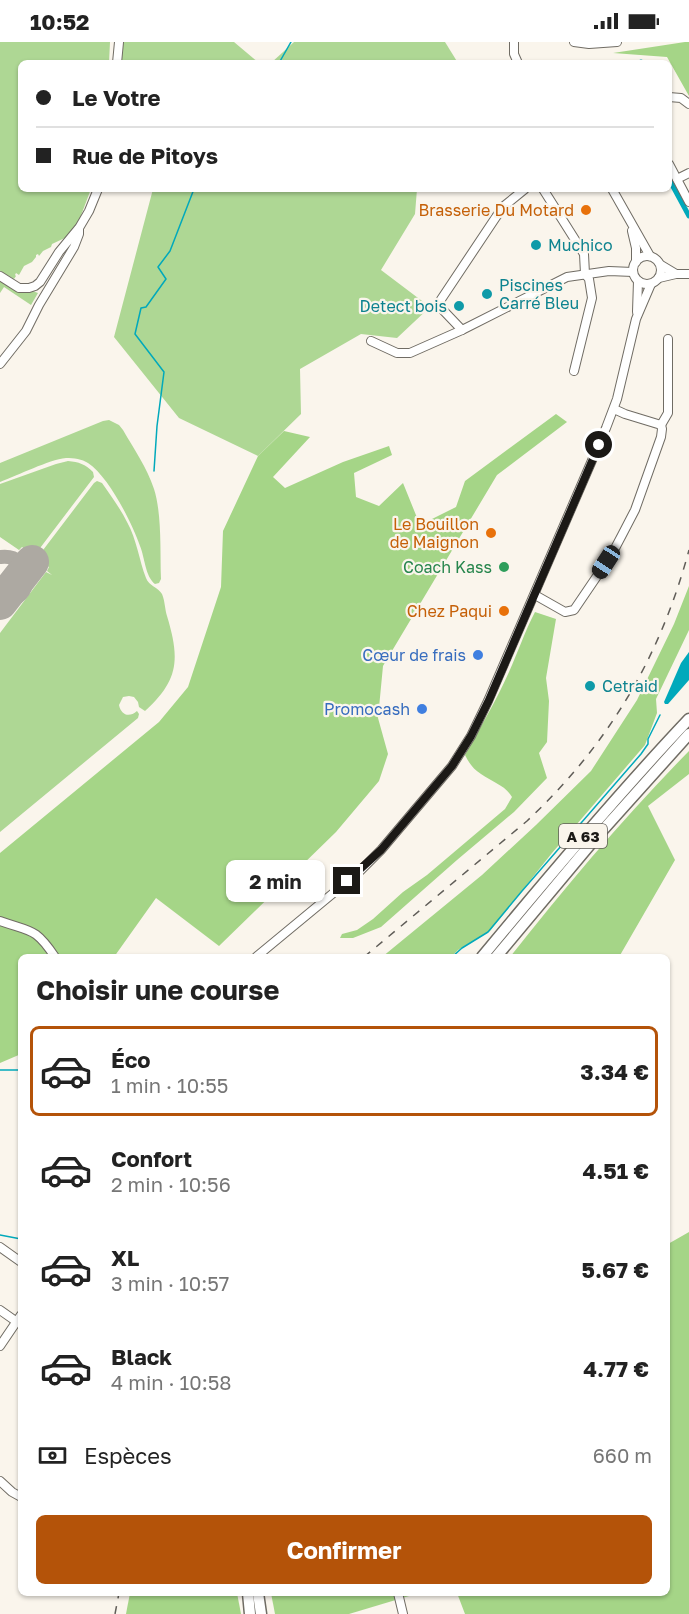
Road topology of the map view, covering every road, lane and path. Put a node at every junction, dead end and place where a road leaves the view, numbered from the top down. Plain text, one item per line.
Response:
1 (119, 42) edge
2 (514, 42) edge
3 (574, 42) edge
4 (617, 42) edge
5 (117, 60) edge
6 (517, 60) edge
7 (672, 96) edge
8 (689, 104) edge
9 (672, 170) edge
10 (689, 173) edge
11 (677, 179) junction
12 (97, 192) edge
13 (521, 192) edge
14 (545, 192) edge
15 (614, 192) edge
16 (689, 202) edge
17 (631, 224) junction
18 (79, 228) junction
19 (650, 256) junction
20 (636, 262) junction
21 (661, 265) junction
22 (633, 272) junction
23 (585, 274) junction
24 (676, 274) junction
25 (689, 274) edge
26 (0, 276) edge
27 (659, 278) junction
28 (638, 281) junction
29 (651, 284) junction
30 (636, 319) junction
31 (462, 330) junction
32 (668, 339) dead end
33 (371, 341) dead end
34 (0, 364) edge
35 (574, 371) dead end
36 (614, 409) junction
37 (661, 425) junction
38 (534, 595) junction
39 (689, 719) edge
40 (689, 734) edge
41 (0, 921) edge
42 (53, 954) edge
43 (260, 954) edge
44 (485, 954) edge
45 (499, 954) edge
46 (0, 1247) edge
47 (18, 1260) edge
48 (0, 1310) edge
49 (18, 1318) edge
50 (18, 1319) edge
51 (0, 1346) edge
52 (0, 1481) edge
53 (18, 1495) edge
54 (248, 1596) edge
55 (258, 1596) edge
56 (399, 1596) edge
57 (250, 1614) edge
58 (261, 1614) edge
59 (403, 1614) edge

1 - 5 street
2 - 6 street
3 - 4 street
7 - 8 street
9 - 11 street
10 - 11 street
11 - 16 street
12 - 18 street
13 - 31 street
14 - 23 street
15 - 17 street
17 - 19 street
17 - 20 street
18 - 26 street
18 - 34 street
19 - 20 street
19 - 21 street
20 - 22 street
21 - 24 street
21 - 27 street
22 - 23 street
22 - 28 street
23 - 31 street
23 - 35 street
24 - 25 street
24 - 27 street
27 - 29 street
28 - 29 street
28 - 30 street
29 - 30 street
30 - 36 street
31 - 33 street
32 - 37 street
36 - 37 street
36 - 38 street
37 - 38 street
38 - 43 street
39 - 44 highway, A 63
40 - 45 highway, A 63
41 - 42 street
46 - 47 street
48 - 49 street
50 - 51 street
52 - 53 street
54 - 57 highway
55 - 58 highway
56 - 59 street

